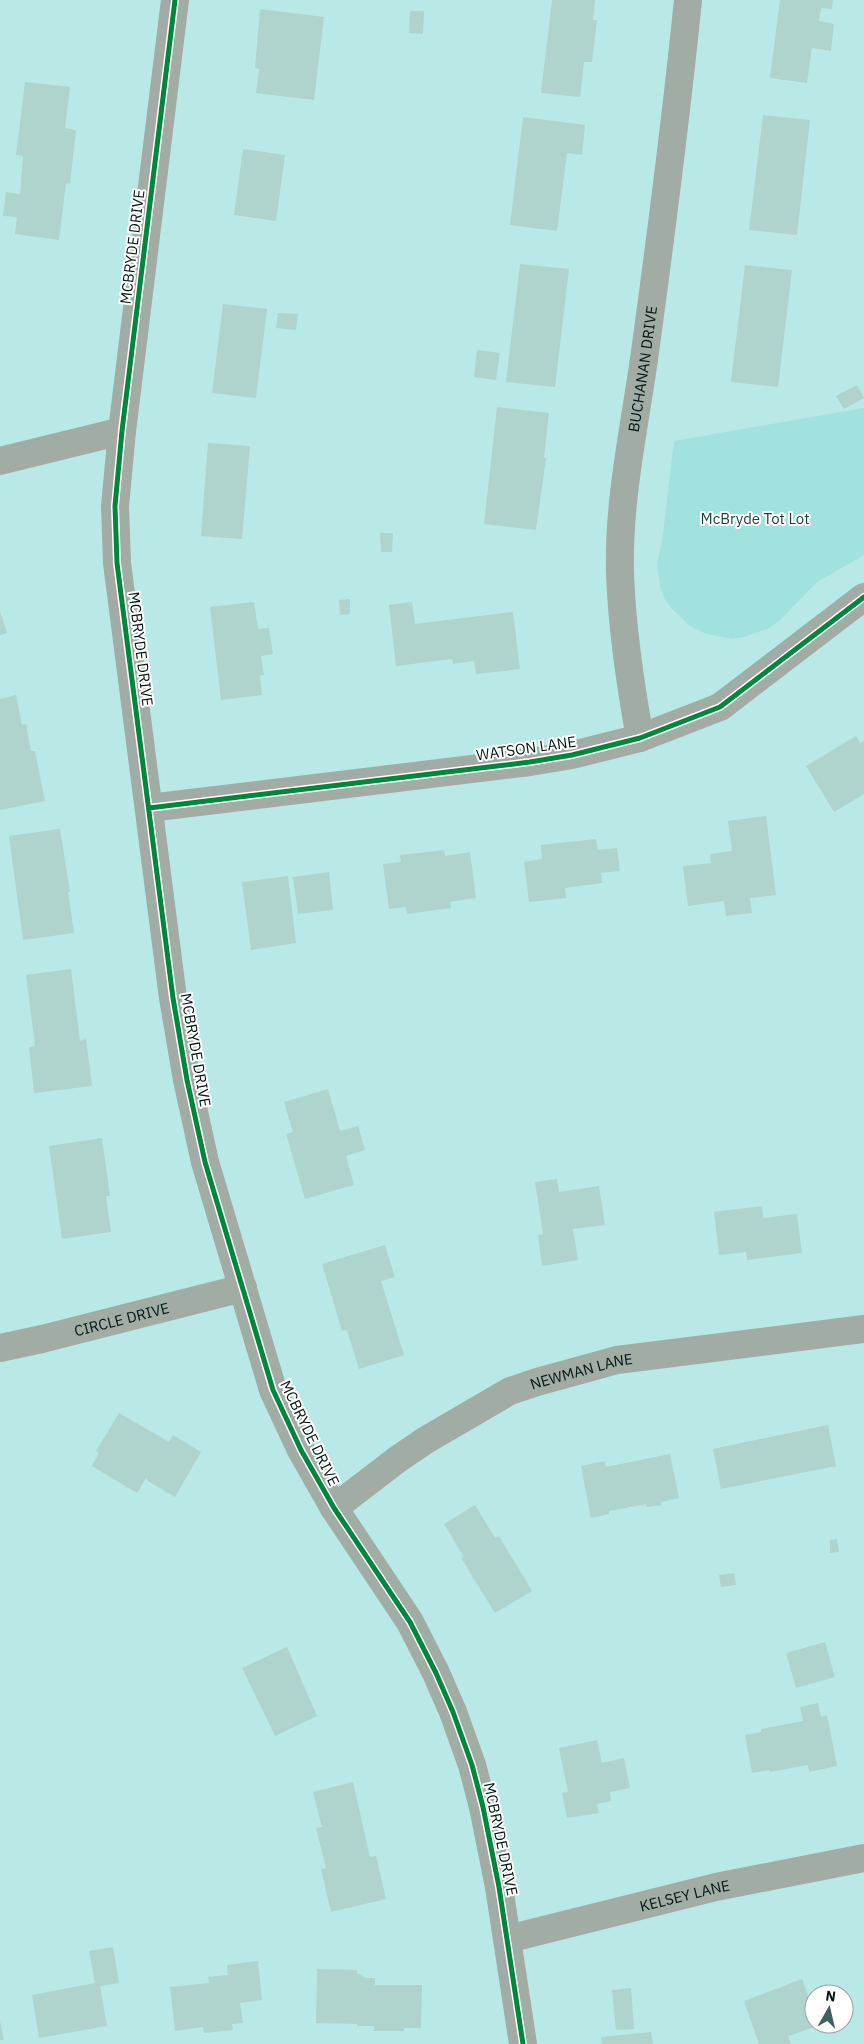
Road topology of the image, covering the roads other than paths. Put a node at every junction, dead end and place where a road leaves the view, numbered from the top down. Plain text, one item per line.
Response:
1 (176, 0) edge
2 (688, 0) edge
3 (122, 431) junction
4 (0, 461) edge
5 (864, 597) edge
6 (640, 738) junction
7 (149, 808) junction
8 (243, 1288) junction
9 (864, 1329) edge
10 (0, 1348) edge
11 (334, 1508) junction
12 (864, 1858) edge
13 (508, 1939) junction
14 (523, 2044) edge

1 - 3 street, MCBRYDE DRIVE
2 - 6 street, BUCHANAN DRIVE
3 - 4 street
3 - 7 street, MCBRYDE DRIVE
5 - 6 street, WATSON LANE
6 - 7 street, WATSON LANE
7 - 8 street, MCBRYDE DRIVE
8 - 10 street, CIRCLE DRIVE
8 - 11 street, MCBRYDE DRIVE
9 - 11 street, NEWMAN LANE
11 - 13 street, MCBRYDE DRIVE
12 - 13 street, KELSEY LANE
13 - 14 street, MCBRYDE DRIVE

